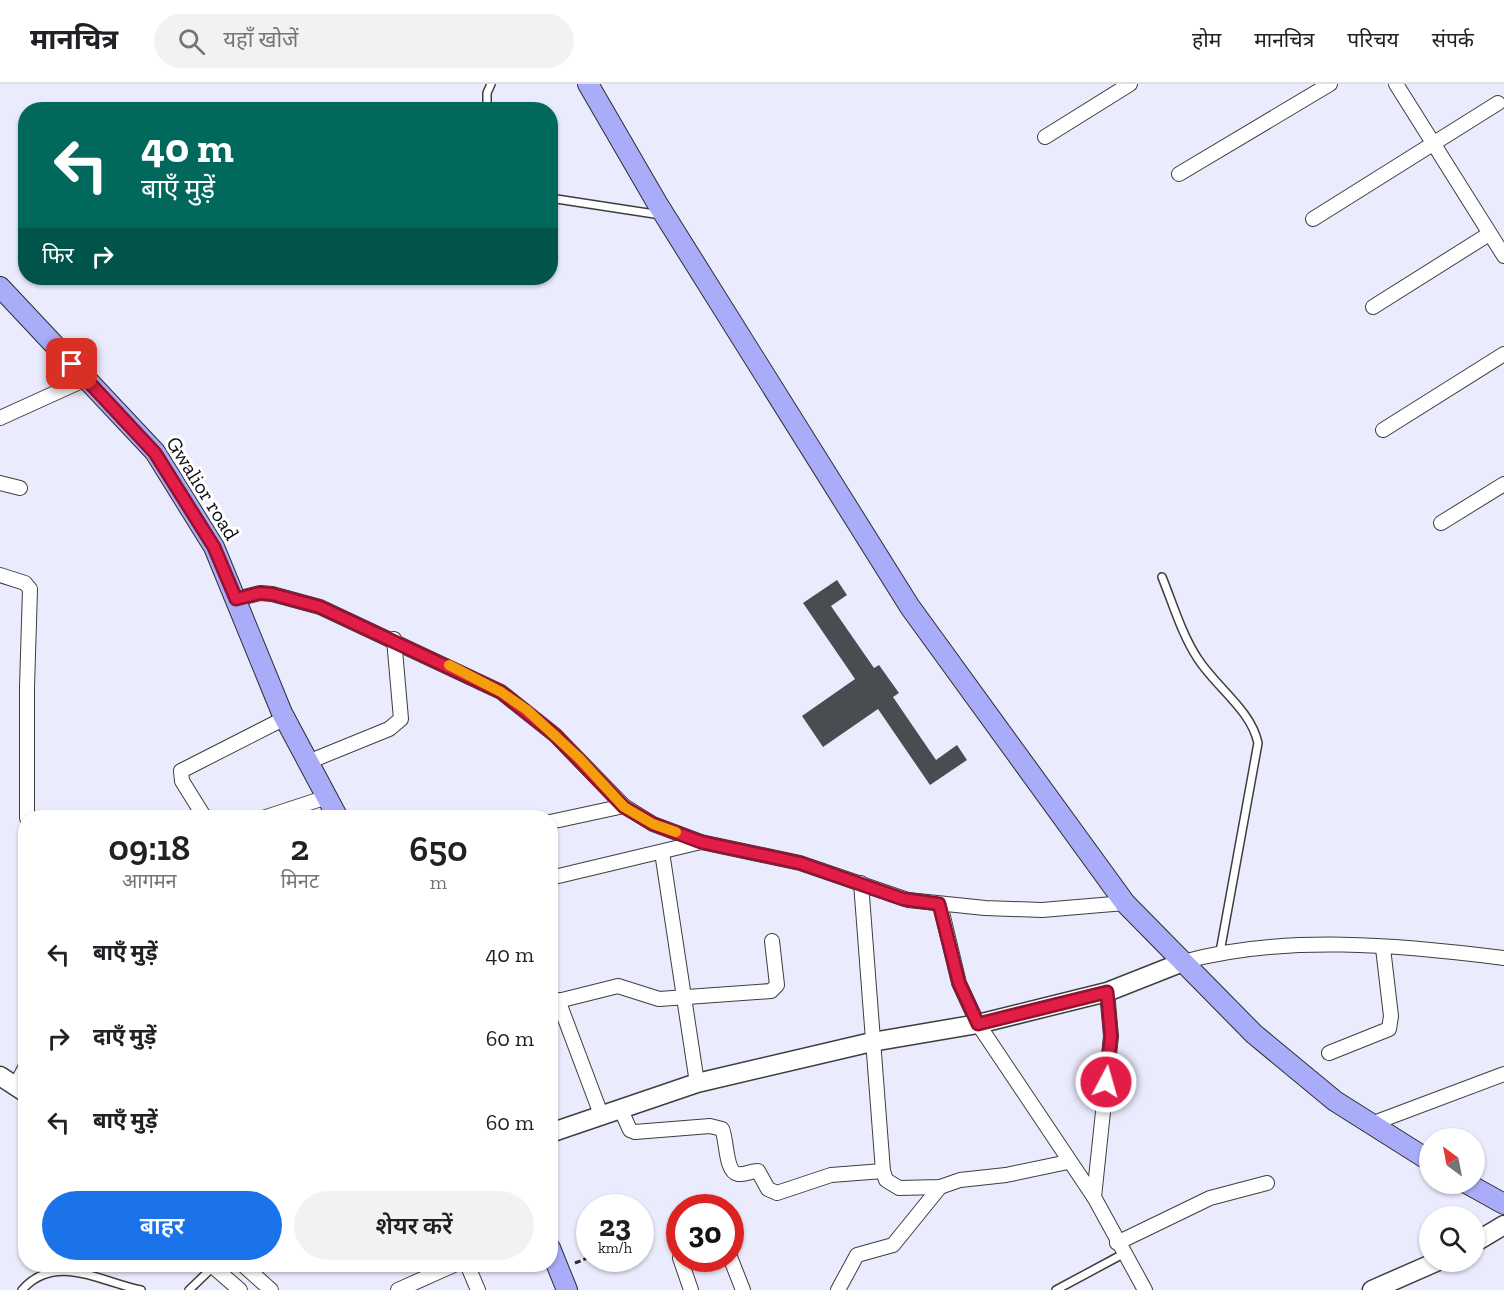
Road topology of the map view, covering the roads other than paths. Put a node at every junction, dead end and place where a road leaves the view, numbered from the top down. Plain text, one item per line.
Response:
1 (491, 84) edge
2 (588, 84) edge
3 (1130, 84) edge
4 (1330, 84) edge
5 (1396, 84) edge
6 (486, 102) edge
7 (1498, 103) dead end
8 (1045, 137) dead end
9 (1432, 142) junction
10 (1179, 174) dead end
11 (558, 199) edge
12 (665, 215) junction
13 (1313, 219) dead end
14 (1489, 234) junction
15 (1504, 256) edge
16 (0, 287) edge
17 (1373, 307) dead end
18 (1504, 354) edge
19 (86, 379) junction
20 (0, 418) edge
21 (1383, 430) dead end
22 (0, 483) edge
23 (1504, 484) edge
24 (20, 488) dead end
25 (1441, 524) dead end
26 (0, 574) edge
27 (1162, 577) dead end
28 (236, 599) junction
29 (394, 639) junction
30 (285, 718) junction
31 (308, 762) junction
32 (327, 797) junction
33 (624, 807) junction
34 (27, 810) edge
35 (200, 810) edge
36 (287, 810) edge
37 (334, 810) edge
38 (558, 820) edge
39 (701, 842) junction
40 (662, 852) junction
41 (558, 876) edge
42 (861, 883) junction
43 (1125, 903) junction
44 (939, 904) junction
45 (772, 941) dead end
46 (1383, 948) junction
47 (1220, 952) junction
48 (1504, 958) edge
49 (1183, 962) junction
50 (1107, 992) junction
51 (684, 999) junction
52 (558, 1001) edge
53 (558, 1012) edge
54 (978, 1024) junction
55 (872, 1042) junction
56 (1329, 1053) dead end
57 (1504, 1074) edge
58 (0, 1076) edge
59 (697, 1083) junction
60 (18, 1089) edge
61 (621, 1110) junction
62 (602, 1117) junction
63 (1371, 1124) junction
64 (558, 1131) edge
65 (1419, 1154) edge
66 (1068, 1162) junction
67 (883, 1171) junction
68 (1268, 1183) dead end
69 (940, 1187) junction
70 (1485, 1193) edge
71 (1094, 1197) junction
72 (1504, 1204) edge
73 (1504, 1225) edge
74 (1485, 1236) edge
75 (1120, 1248) junction
76 (558, 1268) edge
77 (1419, 1269) edge
78 (47, 1272) edge
79 (78, 1272) edge
80 (206, 1272) edge
81 (218, 1272) edge
82 (251, 1272) edge
83 (438, 1272) edge
84 (470, 1272) edge
85 (684, 1272) edge
86 (736, 1272) edge
87 (22, 1290) edge
88 (141, 1290) edge
89 (189, 1290) edge
90 (240, 1290) edge
91 (271, 1290) edge
92 (398, 1290) edge
93 (478, 1290) edge
94 (567, 1290) edge
95 (691, 1290) edge
96 (743, 1290) edge
97 (838, 1290) edge
98 (1056, 1290) edge
99 (1145, 1290) edge
100 (1372, 1290) edge

1 - 6 lane
2 - 12 main road
3 - 8 street
4 - 10 street
5 - 9 street
7 - 9 street
9 - 13 street
9 - 14 street
11 - 12 lane
12 - 43 main road
14 - 15 street
14 - 17 street
16 - 19 main road, Gwalior road
18 - 21 street
19 - 20 street
19 - 28 main road, Gwalior road
22 - 24 street
23 - 25 street
26 - 34 street
27 - 47 lane
28 - 29 street
28 - 30 main road, Gwalior road
29 - 31 street
29 - 33 street
30 - 31 main road, Gwalior road
30 - 35 street
31 - 32 main road, Gwalior road
32 - 36 street
32 - 37 main road, Gwalior road
33 - 38 street
33 - 39 street
39 - 40 street
39 - 42 street
40 - 41 street
40 - 51 street
42 - 44 street
42 - 55 street
43 - 44 street
43 - 49 main road
44 - 54 street
45 - 51 street
46 - 47 street
46 - 48 street
46 - 56 street
47 - 49 street
49 - 50 street
49 - 63 main road
50 - 54 street
50 - 71 street
51 - 52 street
51 - 59 street
53 - 62 street
54 - 55 street
54 - 66 street
55 - 59 street
55 - 67 street
57 - 63 street
58 - 60 street
59 - 61 street
61 - 62 street
61 - 67 street
62 - 64 street
63 - 65 main road
66 - 69 street
66 - 71 street
67 - 69 street
68 - 75 street
69 - 97 street
70 - 72 main road
71 - 75 street
73 - 74 street
75 - 98 lane
75 - 99 street
76 - 94 main road
77 - 100 street
78 - 87 lane
79 - 88 lane
80 - 89 lane
81 - 90 street
82 - 91 street
83 - 92 street
84 - 93 street
85 - 95 street
86 - 96 street

